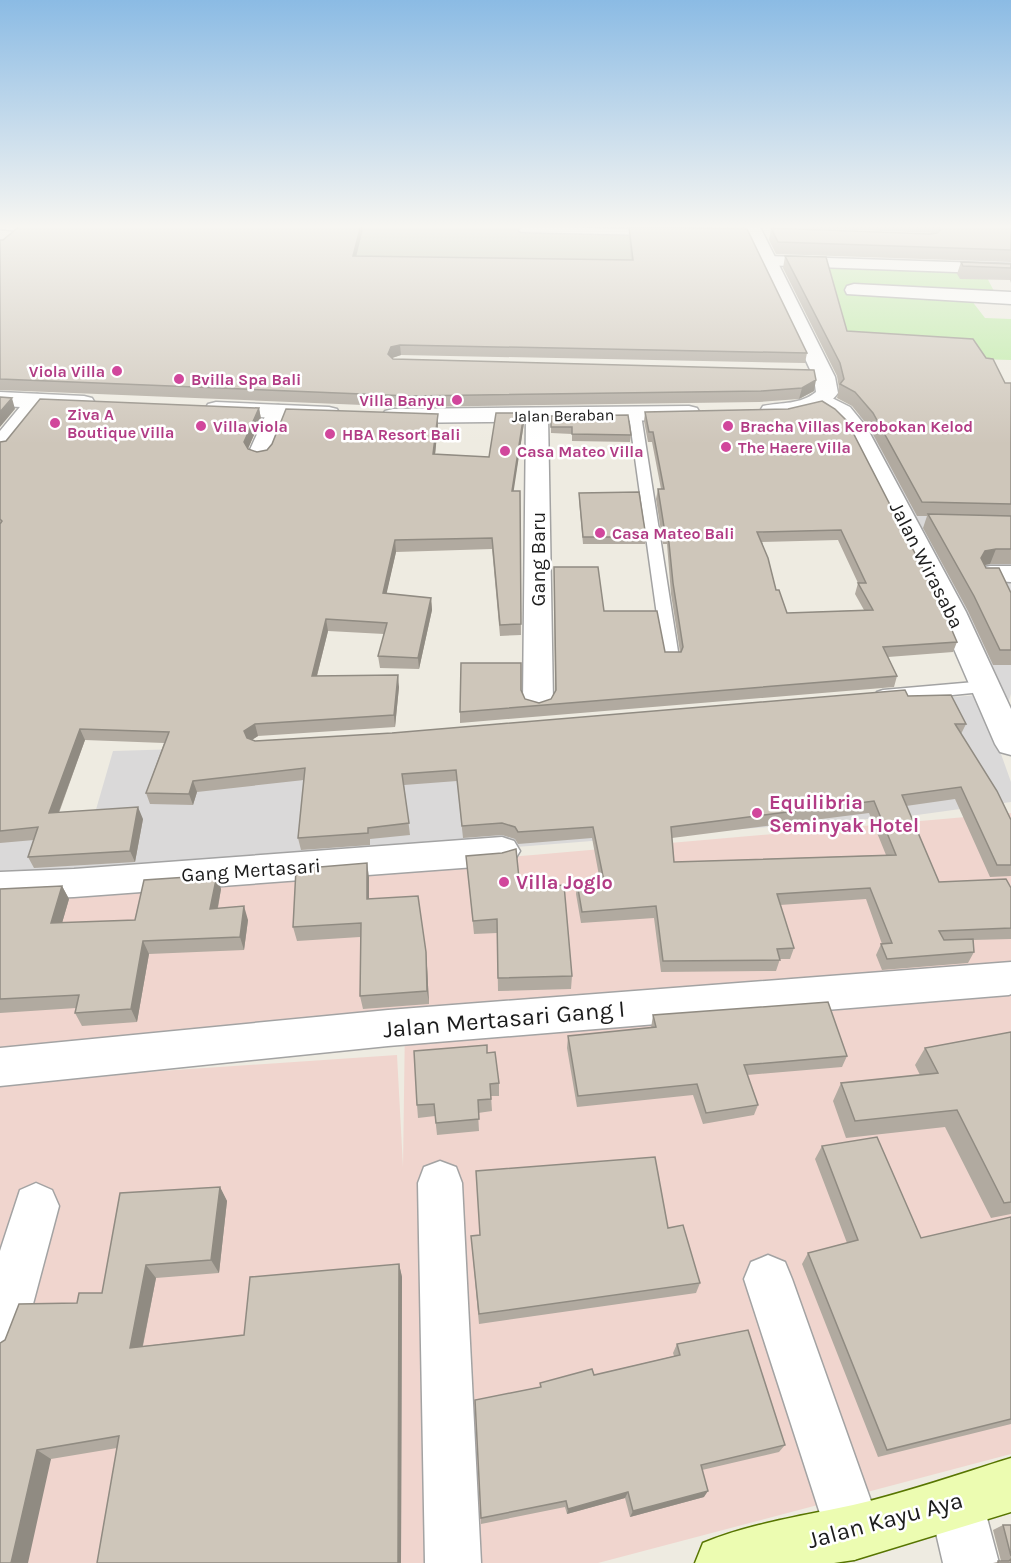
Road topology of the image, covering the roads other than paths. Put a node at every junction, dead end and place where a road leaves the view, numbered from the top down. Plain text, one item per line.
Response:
1 (785, 298) edge
2 (796, 371) edge
3 (820, 372) junction
4 (0, 399) edge
5 (37, 400) junction
6 (822, 400) junction
7 (106, 404) edge
8 (198, 408) edge
9 (278, 412) junction
10 (748, 412) edge
11 (704, 413) edge
12 (351, 415) edge
13 (375, 415) edge
14 (635, 415) junction
15 (537, 416) junction
16 (0, 445) edge
17 (260, 454) edge
18 (671, 658) edge
19 (986, 687) junction
20 (867, 698) edge
21 (538, 701) edge
22 (1011, 744) edge
23 (502, 851) edge
24 (0, 886) edge
25 (1009, 978) dead end
26 (0, 1067) edge
27 (440, 1183) dead end
28 (36, 1206) dead end
29 (768, 1279) dead end
30 (0, 1334) edge
31 (1011, 1485) edge
32 (956, 1503) junction
33 (828, 1545) edge
34 (453, 1563) edge
35 (723, 1563) edge
36 (971, 1563) edge

1 - 3 street
2 - 3 street
3 - 6 street
4 - 5 street
5 - 7 street
5 - 16 street
6 - 10 street
6 - 19 street, Jalan Wirasaba
8 - 9 street
9 - 12 street
9 - 17 street
11 - 14 street, Jalan Beraban
13 - 15 street, Jalan Beraban
14 - 15 street, Jalan Beraban
14 - 18 lane
15 - 21 street, Gang Baru
19 - 20 lane
19 - 22 street, Jalan Wirasaba
23 - 24 street, Gang Mertasari
25 - 26 street, Jalan Mertasari Gang I
27 - 34 street
28 - 30 street
29 - 33 street
31 - 32 main road, Jalan Kayu Aya
32 - 33 main road, Jalan Kayu Aya
32 - 36 street
33 - 35 main road, Jalan Kayu Aya

